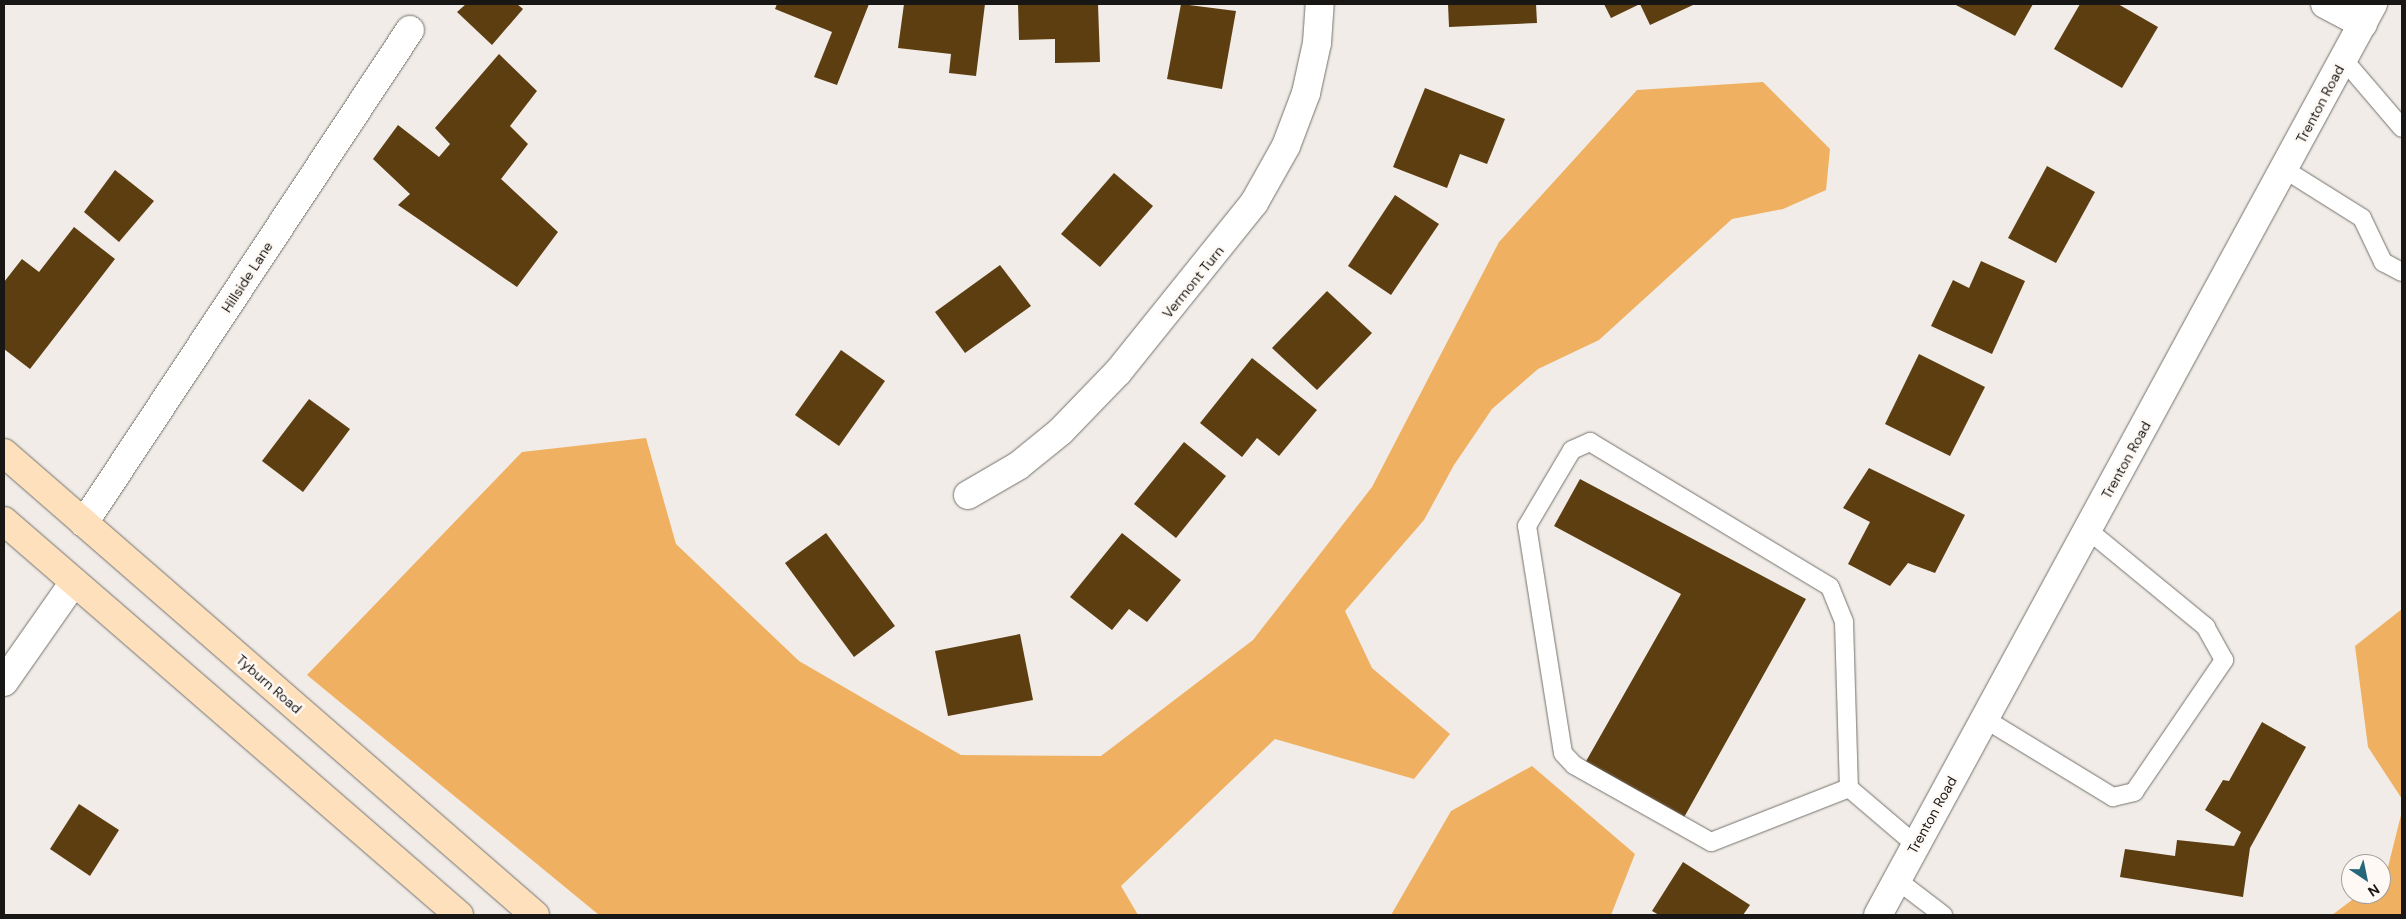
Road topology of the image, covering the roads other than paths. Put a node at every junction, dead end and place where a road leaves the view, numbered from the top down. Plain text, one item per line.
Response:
1 (1320, 4) edge
2 (2325, 4) edge
3 (2368, 14) edge
4 (410, 30) dead end
5 (2344, 60) junction
6 (2402, 128) edge
7 (2284, 170) junction
8 (2402, 272) edge
9 (4, 454) edge
10 (968, 495) dead end
11 (4, 521) edge
12 (84, 523) junction
13 (2088, 530) junction
14 (74, 582) junction
15 (4, 682) edge
16 (1985, 719) junction
17 (1849, 788) junction
18 (1916, 845) junction
19 (1897, 880) junction
20 (459, 915) edge
21 (535, 915) edge
22 (1878, 915) edge
23 (1943, 915) edge

1 - 10 street, Vermont Turn
2 - 3 street
3 - 5 street, Trenton Road
4 - 12 street, Hillside Lane
5 - 6 lane
5 - 7 street, Trenton Road
7 - 8 lane
7 - 13 street, Trenton Road
9 - 12 main road, Tyburn Road
11 - 14 main road
12 - 21 main road, Tyburn Road
13 - 16 street, Trenton Road
13 - 16 lane
14 - 15 street
14 - 20 main road
16 - 18 street, Trenton Road
17 - 17 lane
17 - 18 lane
18 - 19 street, Trenton Road
19 - 22 street, Trenton Road
19 - 23 lane

